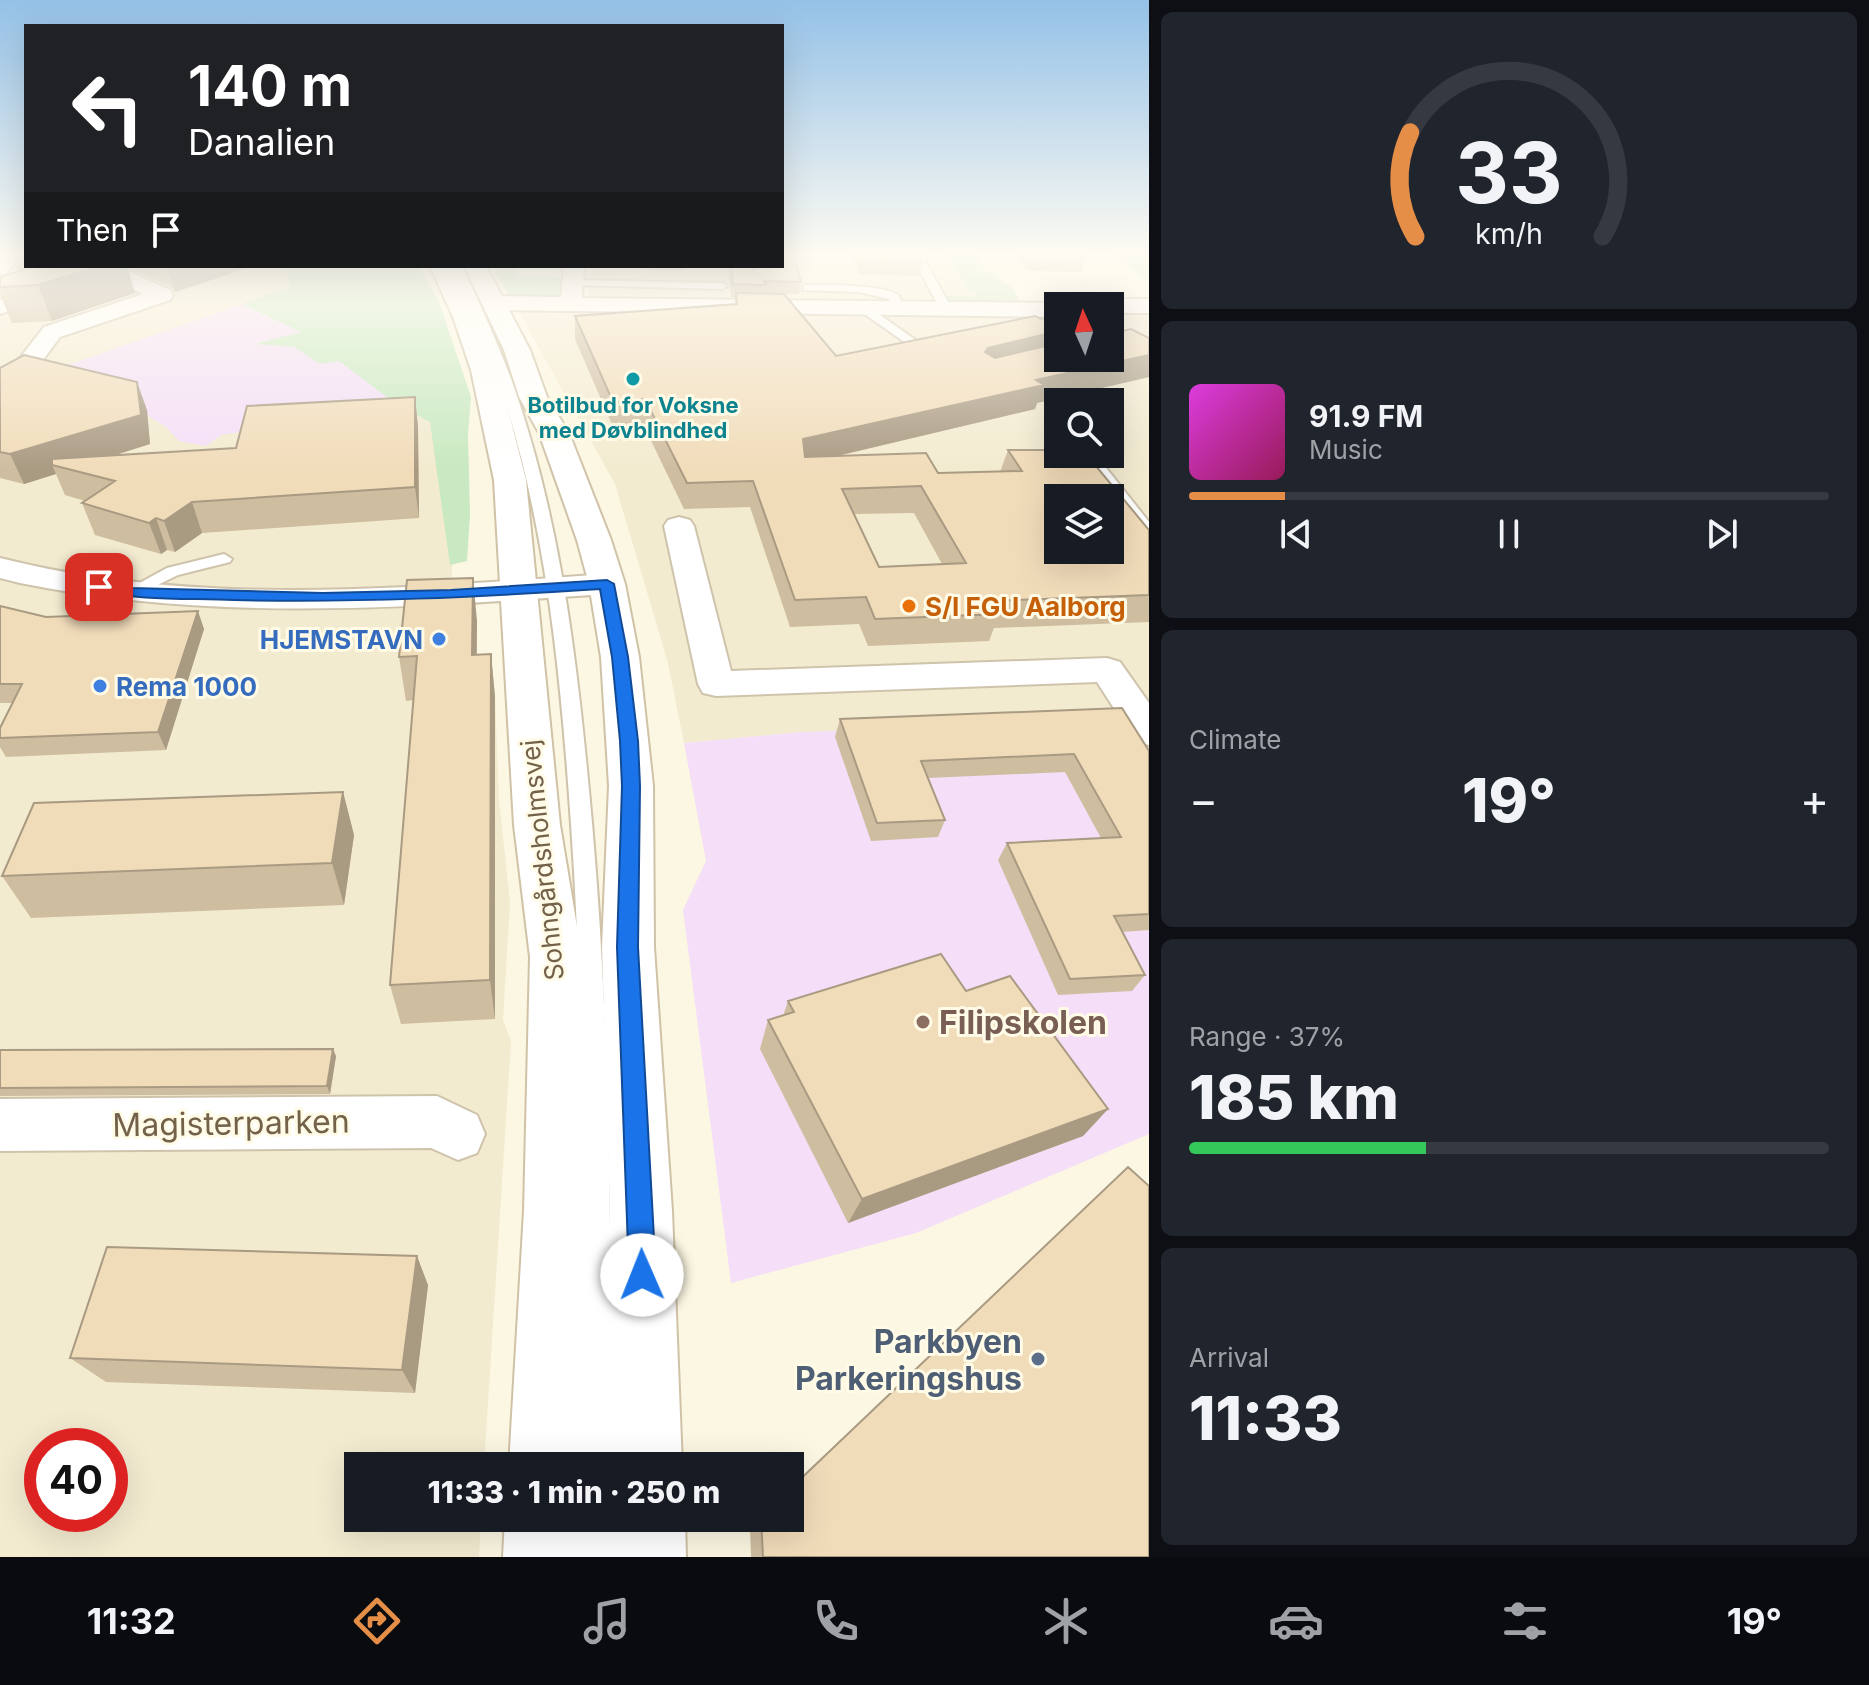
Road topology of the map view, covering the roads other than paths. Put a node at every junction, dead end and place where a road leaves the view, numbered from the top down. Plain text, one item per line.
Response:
1 (74, 325) edge
2 (468, 325) edge
3 (485, 325) edge
4 (505, 325) edge
5 (887, 325) edge
6 (931, 355) edge
7 (28, 363) edge
8 (1059, 469) edge
9 (679, 526) dead end
10 (1149, 532) edge
11 (224, 559) dead end
12 (0, 568) edge
13 (607, 584) junction
14 (538, 588) junction
15 (131, 592) junction
16 (1149, 732) edge
17 (0, 1125) edge
18 (458, 1134) dead end
19 (546, 1452) edge
20 (594, 1452) edge
21 (646, 1452) edge
22 (542, 1532) edge
23 (594, 1532) edge
24 (647, 1532) edge
25 (541, 1557) edge
26 (593, 1557) edge
27 (648, 1557) edge

1 - 7 street
2 - 14 street, Sohngårdsholmsvej
3 - 14 lane
4 - 13 street
5 - 6 lane
8 - 10 lane
9 - 16 street
11 - 15 lane
12 - 15 street
13 - 14 street
13 - 21 street
14 - 15 street
14 - 19 street, Sohngårdsholmsvej
14 - 20 lane
17 - 18 street, Magisterparken
22 - 25 street
23 - 26 lane
24 - 27 street

